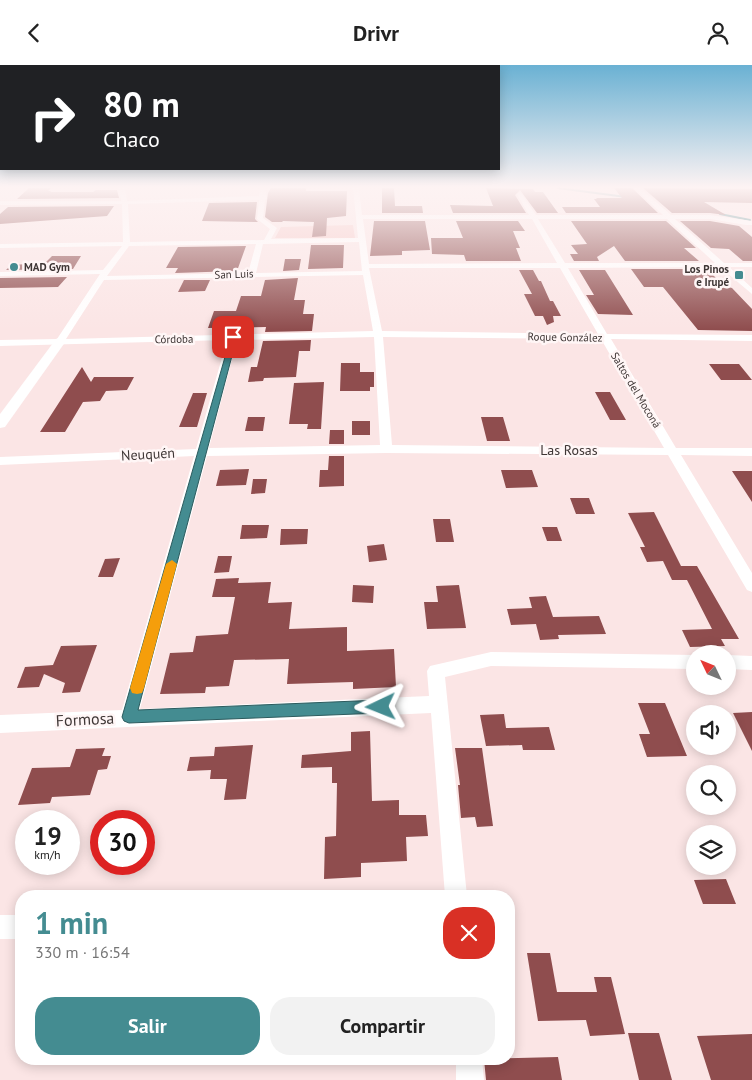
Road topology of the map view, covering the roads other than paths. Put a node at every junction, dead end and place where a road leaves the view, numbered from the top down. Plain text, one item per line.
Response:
1 (126, 235) edge
2 (268, 235) edge
3 (362, 235) edge
4 (544, 235) edge
5 (690, 235) edge
6 (362, 240) junction
7 (263, 242) junction
8 (127, 244) junction
9 (0, 246) edge
10 (562, 265) junction
11 (723, 265) junction
12 (752, 265) edge
13 (365, 269) junction
14 (252, 273) junction
15 (0, 275) edge
16 (103, 275) junction
17 (752, 292) edge
18 (378, 334) junction
19 (233, 337) junction
20 (605, 338) junction
21 (752, 338) edge
22 (60, 341) junction
23 (0, 343) edge
24 (0, 424) edge
25 (386, 449) junction
26 (672, 450) junction
27 (203, 452) junction
28 (752, 452) edge
29 (0, 461) edge
30 (752, 586) edge
31 (686, 662) edge
32 (736, 662) edge
33 (752, 663) edge
34 (439, 704) junction
35 (129, 717) junction
36 (0, 723) edge
37 (455, 890) edge
38 (0, 927) edge
39 (15, 927) edge
40 (469, 1065) edge
41 (470, 1080) edge

1 - 8 street
2 - 7 street
3 - 6 street
4 - 10 street, Saltos del Moconá
5 - 11 street
6 - 7 street
6 - 13 street
7 - 8 street
7 - 14 street
8 - 9 street
8 - 16 street
10 - 11 street, San Luis
10 - 13 street, San Luis
10 - 20 street, Saltos del Moconá
11 - 12 street, San Luis
11 - 17 street
13 - 14 street, San Luis
13 - 18 street
14 - 16 street, San Luis
15 - 16 street, San Luis
16 - 22 street
18 - 19 street, Córdoba
18 - 20 street, Roque González
18 - 25 street
19 - 22 street, Córdoba
19 - 27 street
20 - 21 street, Roque González
20 - 26 street, Saltos del Moconá
22 - 23 street, Córdoba
22 - 24 street
25 - 26 street, Las Rosas
25 - 27 street, Neuquén
26 - 28 street, Las Rosas
26 - 30 street, Saltos del Moconá
27 - 29 street, Neuquén
27 - 35 street
31 - 34 street
32 - 33 street
34 - 35 street, Formosa
34 - 37 street
35 - 36 street, Formosa
38 - 39 street
40 - 41 street

